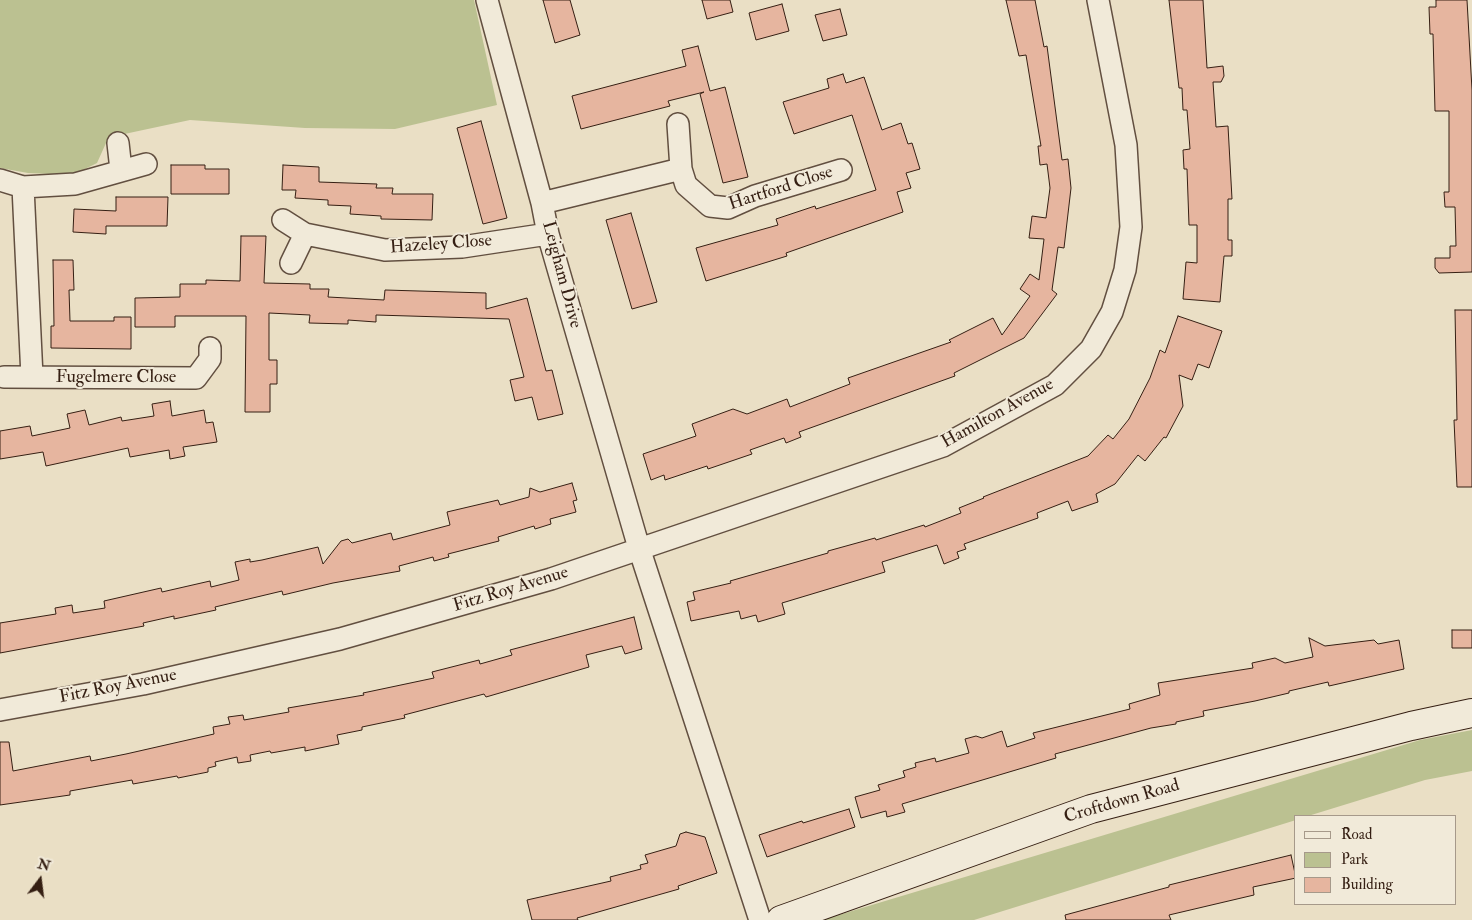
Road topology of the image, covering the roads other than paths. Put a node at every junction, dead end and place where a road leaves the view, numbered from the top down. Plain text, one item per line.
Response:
1 (487, 0) edge
2 (1098, 0) edge
3 (678, 124) dead end
4 (118, 143) dead end
5 (146, 164) dead end
6 (680, 168) junction
7 (121, 170) junction
8 (841, 170) dead end
9 (0, 180) edge
10 (23, 187) junction
11 (542, 203) junction
12 (283, 220) dead end
13 (305, 234) junction
14 (548, 234) junction
15 (291, 263) dead end
16 (210, 348) dead end
17 (4, 377) dead end
18 (32, 378) junction
19 (639, 548) junction
20 (0, 710) edge
21 (1472, 713) edge
22 (760, 920) edge
23 (781, 920) edge

1 - 11 street, Leigham Drive
2 - 19 street, Hamilton Avenue
3 - 6 street, Hartford Close
4 - 7 street
5 - 7 street
6 - 8 street, Hartford Close
6 - 11 street
7 - 10 street
9 - 10 street
10 - 18 street, Fugelmere Close
11 - 14 street, Leigham Drive
12 - 13 street, Hazeley Close
13 - 14 street, Hazeley Close
13 - 15 street
14 - 19 street, Leigham Drive
16 - 18 street, Fugelmere Close
17 - 18 street, Fugelmere Close
19 - 20 street, Fitz Roy Avenue
19 - 22 street
21 - 23 street, Croftdown Road

